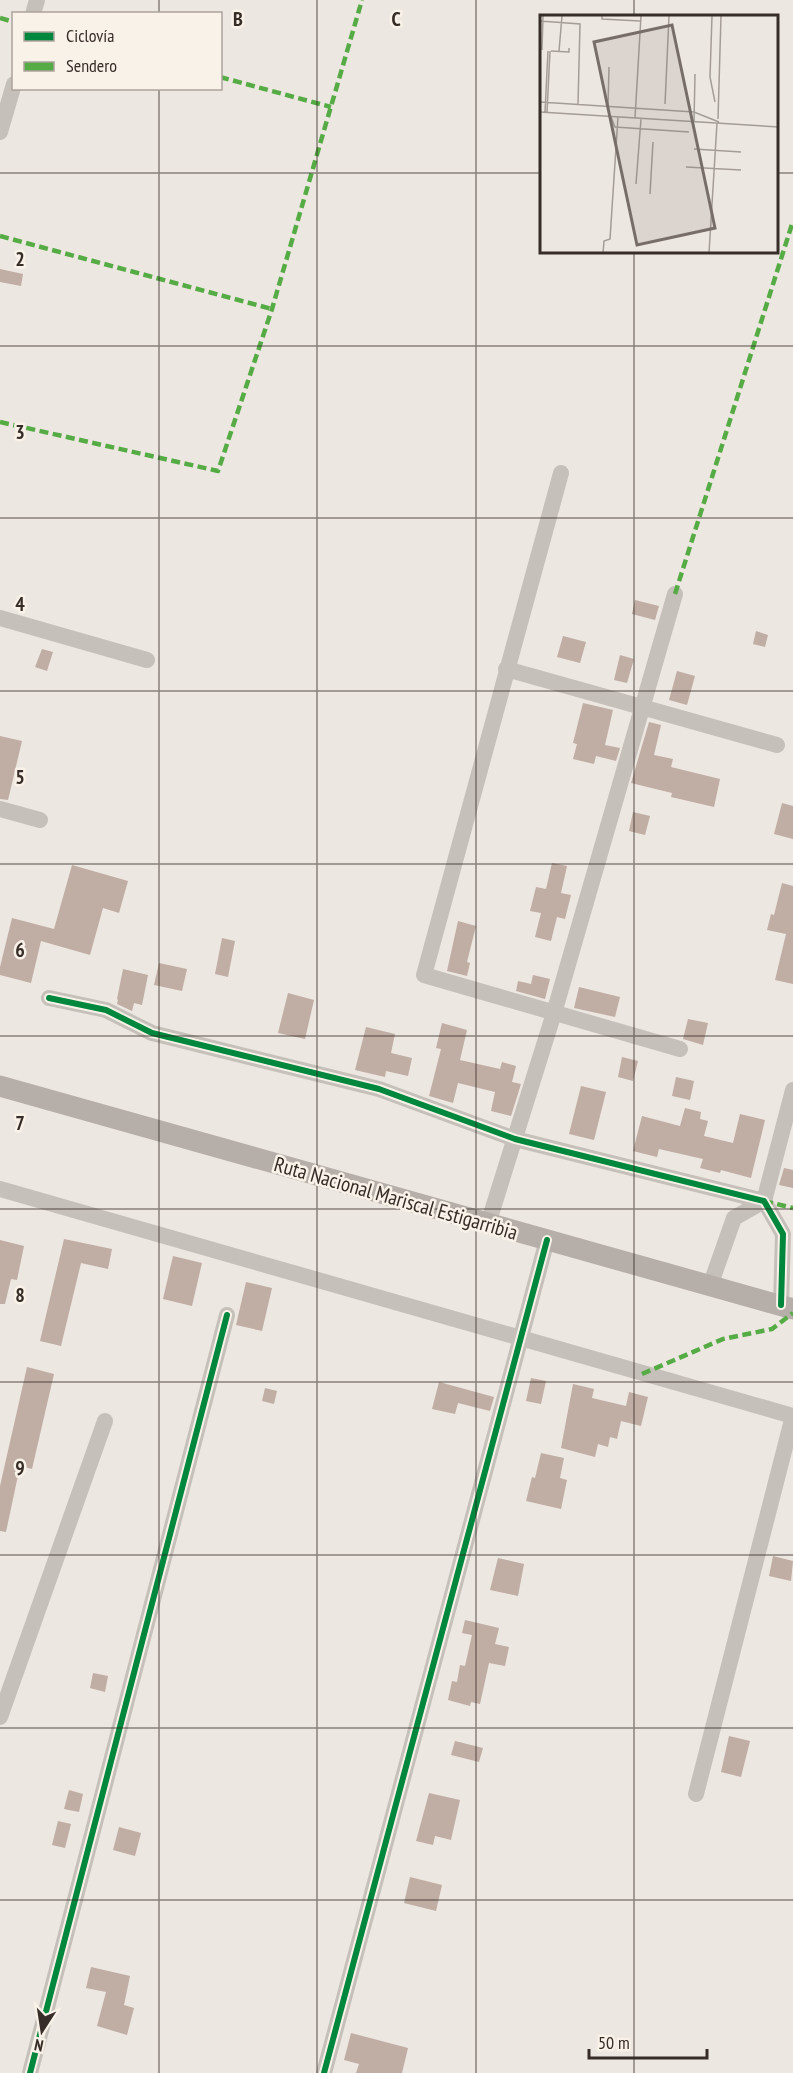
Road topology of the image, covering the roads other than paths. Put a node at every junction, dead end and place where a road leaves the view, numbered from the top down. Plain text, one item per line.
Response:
1 (12, 90) edge
2 (0, 132) edge
3 (561, 473) dead end
4 (675, 594) dead end
5 (0, 618) edge
6 (147, 660) dead end
7 (506, 669) junction
8 (642, 706) junction
9 (777, 745) dead end
10 (0, 809) edge
11 (40, 820) dead end
12 (49, 998) dead end
13 (554, 1013) junction
14 (680, 1049) dead end
15 (0, 1086) edge
16 (793, 1090) edge
17 (515, 1139) junction
18 (0, 1189) edge
19 (764, 1201) junction
20 (488, 1224) junction
21 (547, 1240) junction
22 (710, 1286) junction
23 (787, 1307) edge
24 (227, 1315) dead end
25 (521, 1339) junction
26 (793, 1416) edge
27 (105, 1421) dead end
28 (0, 1717) edge
29 (696, 1794) dead end
30 (30, 2073) edge
31 (324, 2073) edge

1 - 2 street
3 - 7 street
4 - 8 street
5 - 6 street
7 - 8 street
7 - 13 street
8 - 9 street
8 - 13 street
10 - 11 street
12 - 17 street
13 - 14 street
13 - 17 street
15 - 20 main road, Ruta Nacional Mariscal Estigarribia
16 - 19 street
17 - 19 street
17 - 20 street
18 - 25 street
19 - 22 street
19 - 23 street
20 - 21 main road, Ruta Nacional Mariscal Estigarribia
21 - 22 main road, Ruta Nacional Mariscal Estigarribia
21 - 25 street
22 - 23 main road, Ruta Nacional Mariscal Estigarribia
24 - 30 street
25 - 26 street
25 - 31 street
26 - 29 street
27 - 28 street

